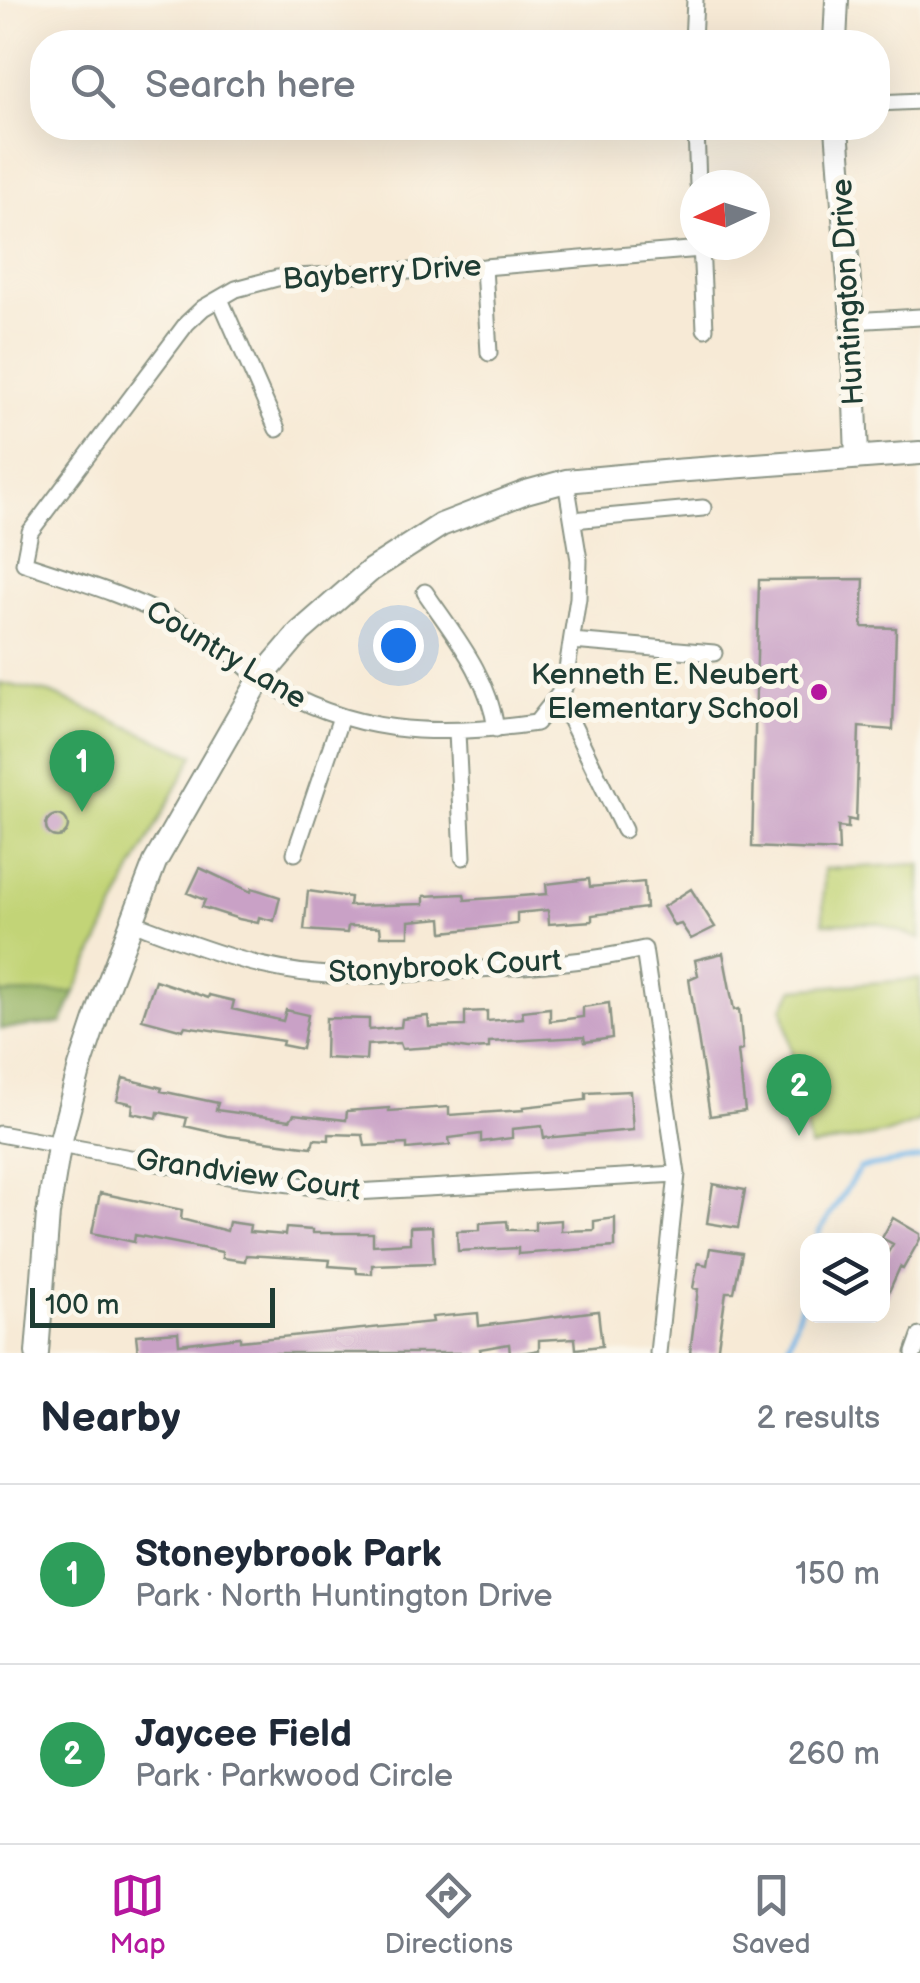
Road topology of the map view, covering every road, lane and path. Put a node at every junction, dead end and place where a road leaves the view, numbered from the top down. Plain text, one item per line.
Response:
1 (695, 0) edge
2 (837, 0) edge
3 (694, 30) edge
4 (835, 30) edge
5 (920, 100) edge
6 (890, 102) edge
7 (696, 140) edge
8 (839, 140) edge
9 (697, 170) edge
10 (680, 249) edge
11 (702, 260) edge
12 (484, 267) junction
13 (220, 299) junction
14 (920, 317) edge
15 (852, 321) junction
16 (705, 329) dead end
17 (489, 353) dead end
18 (277, 429) dead end
19 (920, 453) edge
20 (857, 457) junction
21 (566, 481) junction
22 (703, 508) dead end
23 (573, 520) junction
24 (24, 564) joint
25 (426, 592) dead end
26 (572, 641) junction
27 (714, 653) dead end
28 (260, 678) junction
29 (553, 705) junction
30 (341, 717) junction
31 (496, 728) junction
32 (456, 732) junction
33 (624, 830) dead end
34 (294, 853) dead end
35 (462, 857) dead end
36 (132, 922) junction
37 (0, 1134) edge
38 (60, 1148) junction
39 (677, 1174) junction
40 (920, 1336) edge
41 (37, 1353) edge
42 (658, 1353) edge
43 (914, 1353) edge

1 - 3 street
2 - 4 street
5 - 6 street
7 - 9 street
8 - 15 street, Huntington Drive
10 - 12 street, Bayberry Drive
11 - 16 street
12 - 13 street, Bayberry Drive
12 - 17 street
13 - 18 street
13 - 24 street, Bayberry Drive
14 - 15 street
15 - 20 street, Huntington Drive
19 - 20 street
20 - 21 street
21 - 23 street
21 - 28 street
22 - 23 street
23 - 26 street
24 - 28 street, Country Lane
25 - 31 street
26 - 27 street
26 - 29 street
28 - 30 street, Country Lane
28 - 36 street
29 - 31 street, Country Lane
29 - 33 street
30 - 32 street, Country Lane
30 - 34 street
31 - 32 street, Country Lane
32 - 35 street
36 - 38 street
36 - 39 street, Stonybrook Court
37 - 38 street, Grandview Court
38 - 39 street, Grandview Court
38 - 41 street
39 - 42 street
40 - 43 street

